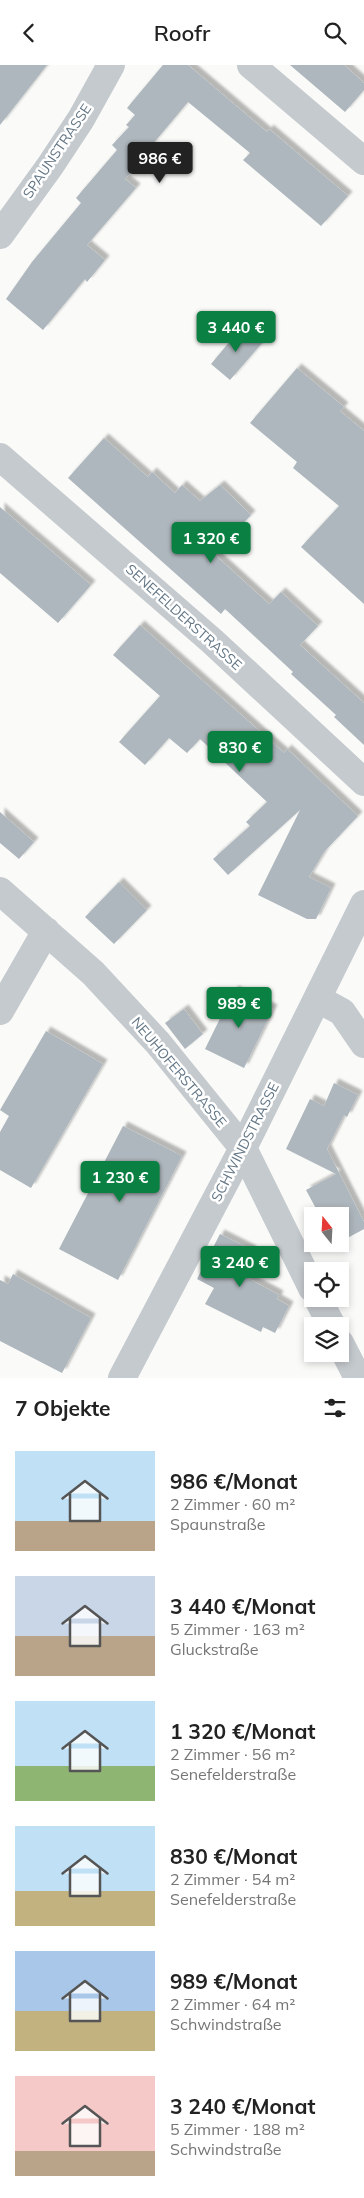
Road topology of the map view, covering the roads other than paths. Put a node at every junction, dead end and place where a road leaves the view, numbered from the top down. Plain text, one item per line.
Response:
1 (111, 65) edge
2 (251, 65) edge
3 (364, 161) edge
4 (0, 235) edge
5 (0, 457) edge
6 (364, 782) edge
7 (0, 891) edge
8 (364, 904) edge
9 (46, 931) junction
10 (318, 999) junction
11 (0, 1011) edge
12 (364, 1044) edge
13 (243, 1148) junction
14 (304, 1272) edge
15 (349, 1360) edge
16 (122, 1378) edge
17 (358, 1378) edge

1 - 4 street, SPAUNSTRASSE
2 - 3 street
5 - 6 street, SENEFELDERSTRASSE
7 - 9 street, NEUHOFERSTRASSE
8 - 10 street, SCHWINDSTRASSE
9 - 11 street
9 - 13 street, NEUHOFERSTRASSE
10 - 12 street
10 - 13 street, SCHWINDSTRASSE
13 - 14 street, NEUHOFERSTRASSE
13 - 16 street, SCHWINDSTRASSE
15 - 17 street

